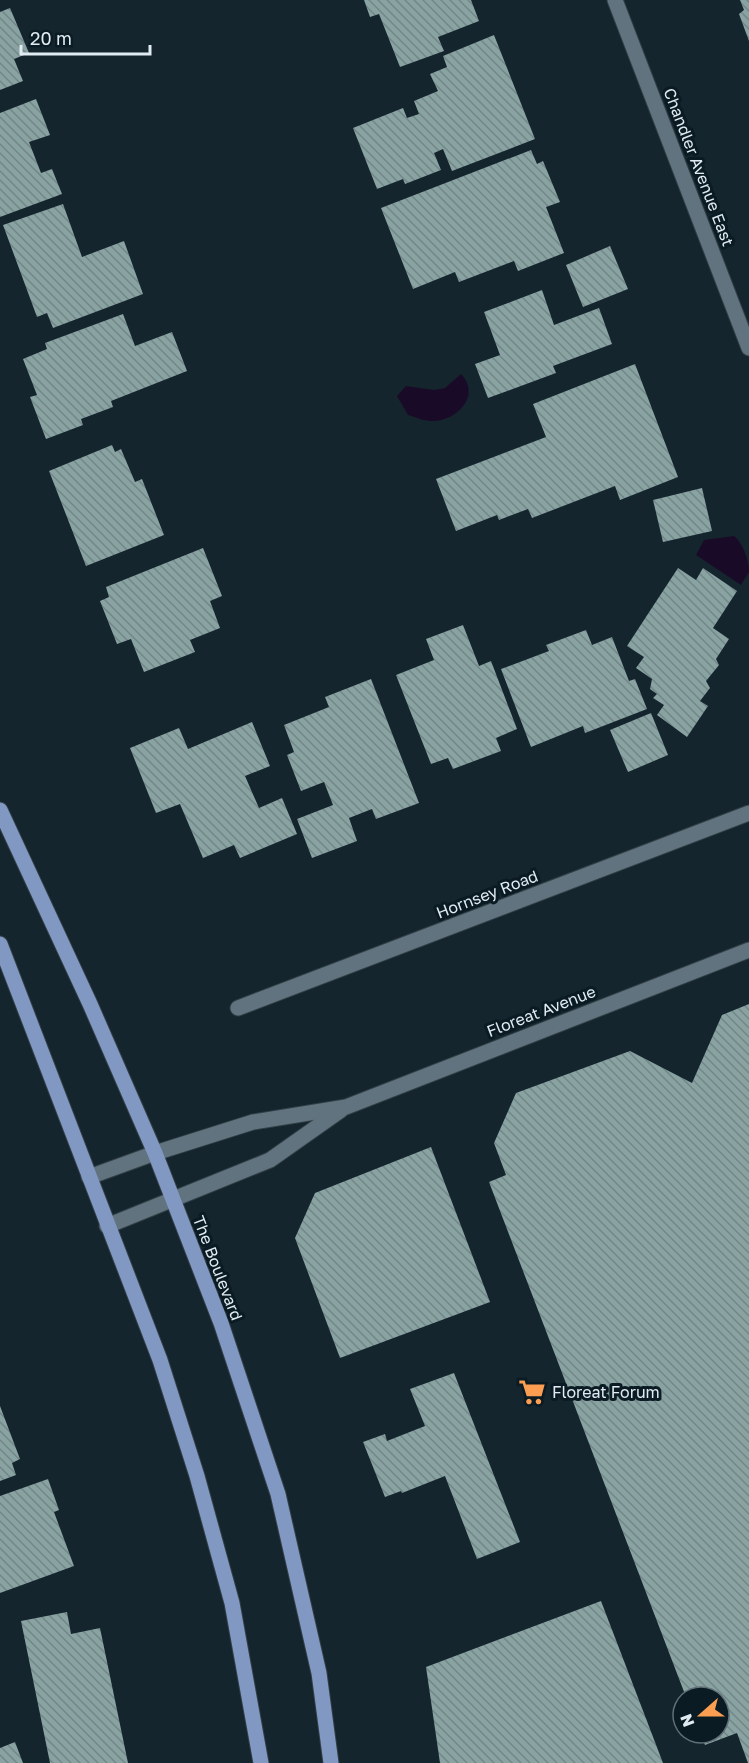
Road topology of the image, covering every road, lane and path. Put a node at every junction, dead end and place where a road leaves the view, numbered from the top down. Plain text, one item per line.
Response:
1 (615, 0) edge
2 (749, 348) edge
3 (0, 810) edge
4 (749, 813) edge
5 (0, 944) edge
6 (749, 950) edge
7 (238, 1008) dead end
8 (346, 1107) junction
9 (155, 1152) junction
10 (89, 1177) junction
11 (173, 1201) junction
12 (107, 1226) junction
13 (261, 1763) edge
14 (331, 1763) edge

1 - 2 street, Chandler Avenue East
3 - 9 main road, The Boulevard
4 - 7 street, Hornsey Road
5 - 10 main road
6 - 8 street, Floreat Avenue
8 - 9 street, Floreat Avenue
8 - 11 street, Floreat Avenue
9 - 10 street, Floreat Avenue
9 - 11 main road, The Boulevard
10 - 12 main road
11 - 12 street, Floreat Avenue
11 - 14 main road, The Boulevard
12 - 13 main road

